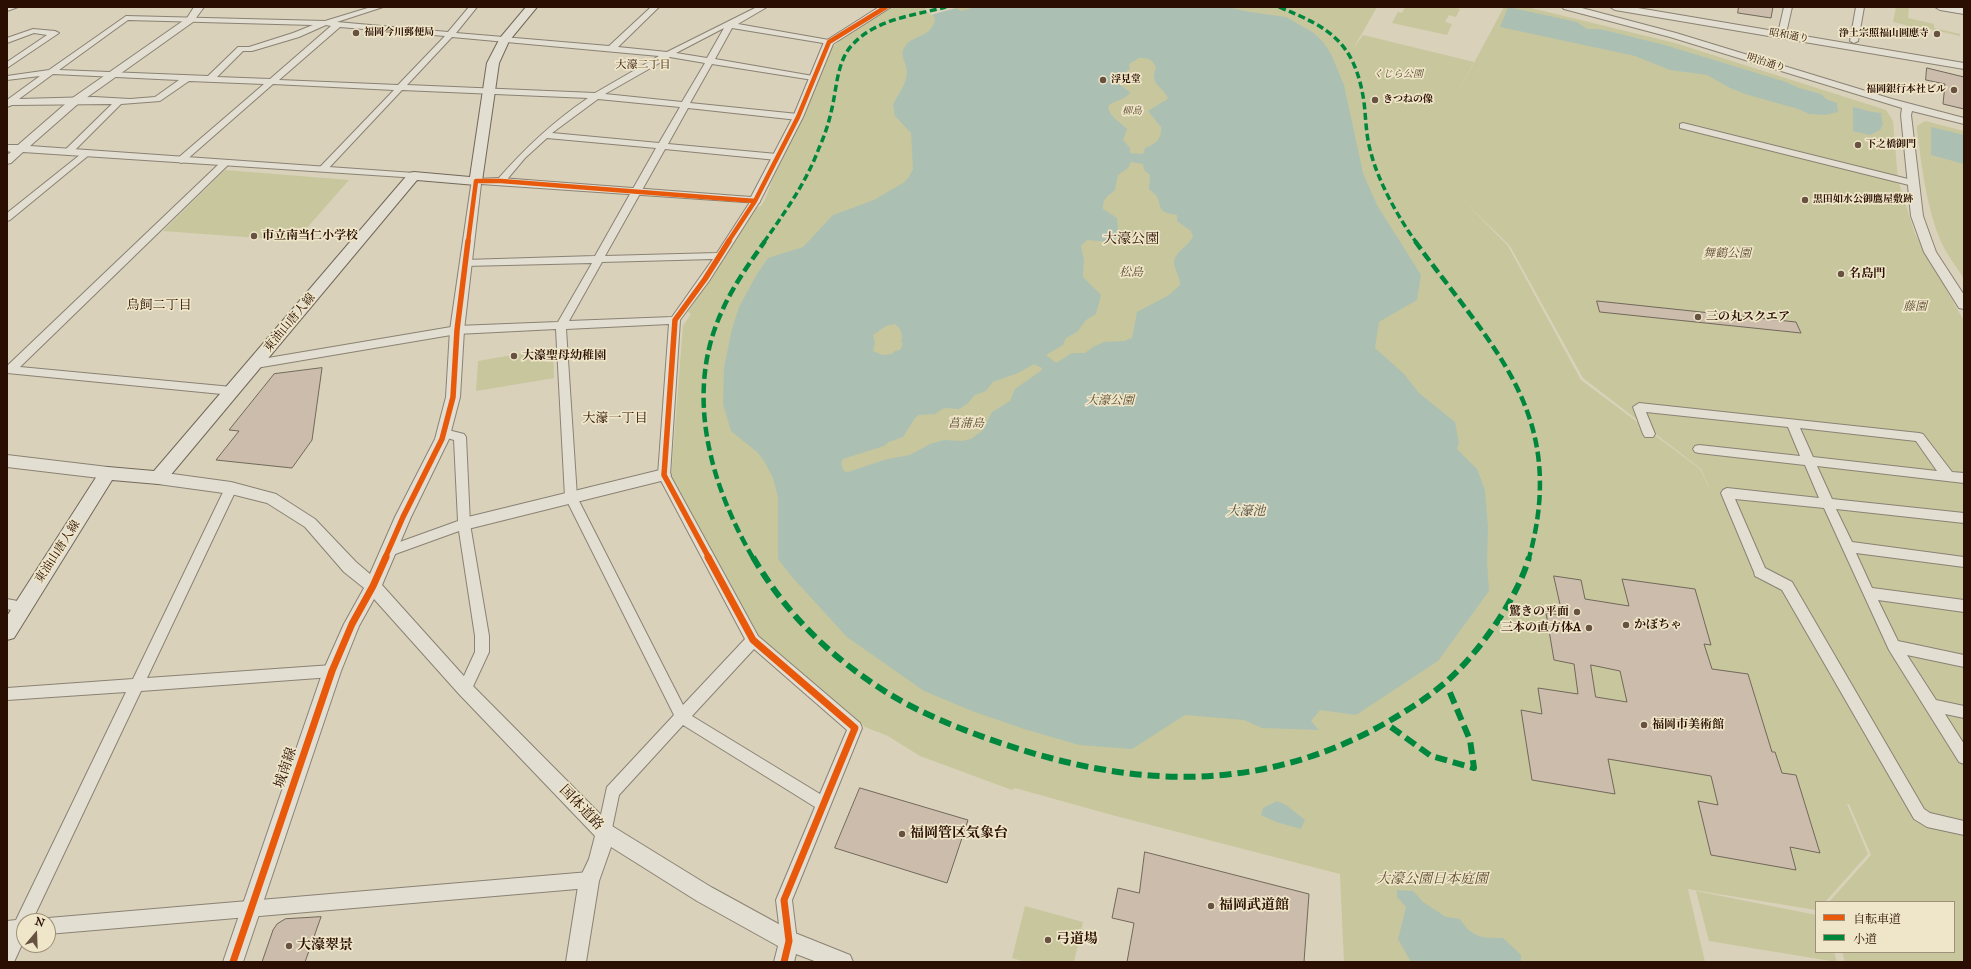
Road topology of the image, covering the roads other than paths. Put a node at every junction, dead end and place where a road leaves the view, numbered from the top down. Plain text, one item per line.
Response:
1 (14, 7) edge
2 (199, 7) edge
3 (379, 7) edge
4 (473, 7) edge
5 (532, 7) edge
6 (655, 7) edge
7 (763, 7) edge
8 (1567, 7) edge
9 (1615, 7) edge
10 (1654, 7) edge
11 (1788, 7) edge
12 (1860, 7) edge
13 (1940, 7) edge
14 (882, 8) edge
15 (7, 9) edge
16 (1673, 11) edge
17 (1964, 11) edge
18 (190, 20) junction
19 (325, 23) junction
20 (337, 25) junction
21 (730, 26) junction
22 (1783, 29) junction
23 (1673, 35) junction
24 (449, 36) junction
25 (504, 40) junction
26 (7, 41) edge
27 (1854, 41) junction
28 (829, 42) junction
29 (611, 49) junction
30 (668, 54) junction
31 (1964, 59) edge
32 (709, 61) junction
33 (7, 66) edge
34 (1964, 66) edge
35 (52, 72) junction
36 (111, 75) junction
37 (7, 78) edge
38 (187, 78) junction
39 (813, 78) junction
40 (209, 80) junction
41 (272, 82) junction
42 (399, 88) junction
43 (490, 92) junction
44 (595, 96) junction
45 (75, 101) junction
46 (118, 102) junction
47 (8, 103) edge
48 (685, 106) junction
49 (1907, 107) junction
50 (798, 117) junction
51 (1964, 121) edge
52 (1683, 126) dead end
53 (545, 135) junction
54 (661, 146) junction
55 (7, 148) edge
56 (23, 149) junction
57 (70, 151) junction
58 (86, 152) junction
59 (777, 157) junction
60 (181, 160) junction
61 (7, 162) edge
62 (224, 164) junction
63 (323, 169) junction
64 (414, 176) junction
65 (476, 181) junction
66 (501, 181) junction
67 (1913, 183) junction
68 (636, 192) junction
69 (755, 201) junction
70 (7, 218) edge
71 (718, 256) junction
72 (598, 259) junction
73 (465, 263) junction
74 (1964, 305) edge
75 (675, 320) junction
76 (561, 326) junction
77 (457, 330) junction
78 (256, 364) junction
79 (9, 371) edge
80 (232, 391) junction
81 (1792, 424) junction
82 (444, 433) junction
83 (1650, 434) dead end
84 (1699, 449) dead end
85 (1808, 461) junction
86 (7, 462) edge
87 (108, 473) junction
88 (664, 475) junction
89 (1948, 476) junction
90 (158, 478) junction
91 (1964, 478) edge
92 (231, 488) junction
93 (571, 497) junction
94 (1827, 502) junction
95 (1964, 518) edge
96 (464, 524) junction
97 (1848, 547) junction
98 (387, 552) junction
99 (1964, 562) edge
100 (373, 586) junction
101 (1868, 593) junction
102 (15, 606) edge
103 (1964, 606) edge
104 (7, 632) edge
105 (753, 640) junction
106 (1894, 646) junction
107 (1964, 661) edge
108 (332, 671) junction
109 (137, 685) junction
110 (465, 688) junction
111 (7, 694) edge
112 (1931, 705) junction
113 (1964, 712) edge
114 (682, 717) junction
115 (1964, 757) edge
116 (824, 804) junction
117 (1964, 828) edge
118 (605, 833) junction
119 (589, 880) junction
120 (251, 909) junction
121 (26, 913) edge
122 (56, 925) edge
123 (16, 936) edge
124 (788, 941) junction
125 (7, 958) edge
126 (233, 962) edge
127 (576, 962) edge
128 (784, 962) edge
129 (843, 962) edge

1 - 15 street
2 - 18 street
3 - 19 street
4 - 24 street
5 - 25 main road
6 - 29 street
7 - 21 street
8 - 23 street, 明治通り
9 - 16 street, 昭和通り
10 - 16 street, 昭和通り
11 - 22 street
12 - 27 street
13 - 17 street
14 - 28 street
16 - 22 street, 昭和通り
16 - 23 street
16 - 34 street, 昭和通り
18 - 19 street
18 - 35 street
18 - 36 street
19 - 20 street
19 - 40 street
20 - 24 street
20 - 41 street
21 - 28 street
21 - 30 street
21 - 32 street
22 - 27 street, 昭和通り
23 - 49 street, 明治通り
24 - 25 street
24 - 42 street
25 - 29 street
25 - 43 main road
26 - 33 street
27 - 31 street, 昭和通り
28 - 39 street
29 - 30 street
30 - 32 street
30 - 44 street
32 - 39 street
32 - 48 street
35 - 36 street
35 - 37 street
35 - 47 street
36 - 38 street
36 - 45 street
38 - 40 street
38 - 46 street
39 - 50 street
40 - 41 street
41 - 42 street
41 - 60 street
42 - 43 street
42 - 63 street
43 - 44 street
43 - 65 main road
44 - 48 street
44 - 53 street
45 - 46 street
45 - 47 street
45 - 56 street
46 - 57 street
48 - 50 street
48 - 54 street
49 - 51 street, 明治通り
49 - 67 street
50 - 59 street
52 - 67 street
53 - 54 street
53 - 66 street
54 - 59 street
54 - 68 street
55 - 56 street
56 - 57 street
56 - 61 street
57 - 58 street
58 - 60 street
58 - 70 street
59 - 69 street
60 - 62 street
62 - 63 street
62 - 79 street
63 - 64 street
64 - 65 main road
64 - 78 main road, 東油山唐人線
65 - 66 street
65 - 73 street, 城南線
66 - 68 street
67 - 74 street
68 - 69 street
68 - 72 street
69 - 71 street
71 - 72 street
71 - 75 street
72 - 73 street
72 - 76 street
73 - 77 street, 城南線
75 - 76 street
75 - 88 street
76 - 77 street
76 - 93 street
77 - 78 street
77 - 82 street, 城南線
78 - 80 main road, 東油山唐人線
79 - 80 street
80 - 90 main road, 東油山唐人線
81 - 83 street
81 - 85 street
81 - 89 street
82 - 96 street
82 - 98 street, 城南線
84 - 85 street
85 - 89 street
85 - 94 street
86 - 87 street
87 - 90 main road
87 - 102 main road, 東油山唐人線
88 - 93 street
88 - 105 street
89 - 91 street
90 - 92 street, 国体道路
92 - 100 street, 国体道路
92 - 109 street
93 - 96 street
93 - 114 street
94 - 95 street
94 - 97 street
94 - 117 street
96 - 98 street
96 - 110 street
97 - 99 street
97 - 101 street
98 - 100 street, 城南線
100 - 108 street, 城南線
100 - 110 street, 国体道路
101 - 103 street
101 - 106 street
102 - 104 main road, 東油山唐人線
105 - 114 street
105 - 116 street
106 - 107 street
106 - 112 street
108 - 109 street
108 - 120 street, 城南線
109 - 111 street
109 - 121 street
110 - 118 street, 国体道路
112 - 113 street
112 - 115 street
114 - 116 street
114 - 118 street
116 - 124 street
118 - 119 street
118 - 124 street, 国体道路
119 - 120 street
119 - 127 street
120 - 122 street
120 - 126 street, 城南線
123 - 125 street
124 - 128 street
124 - 129 street, 国体道路

